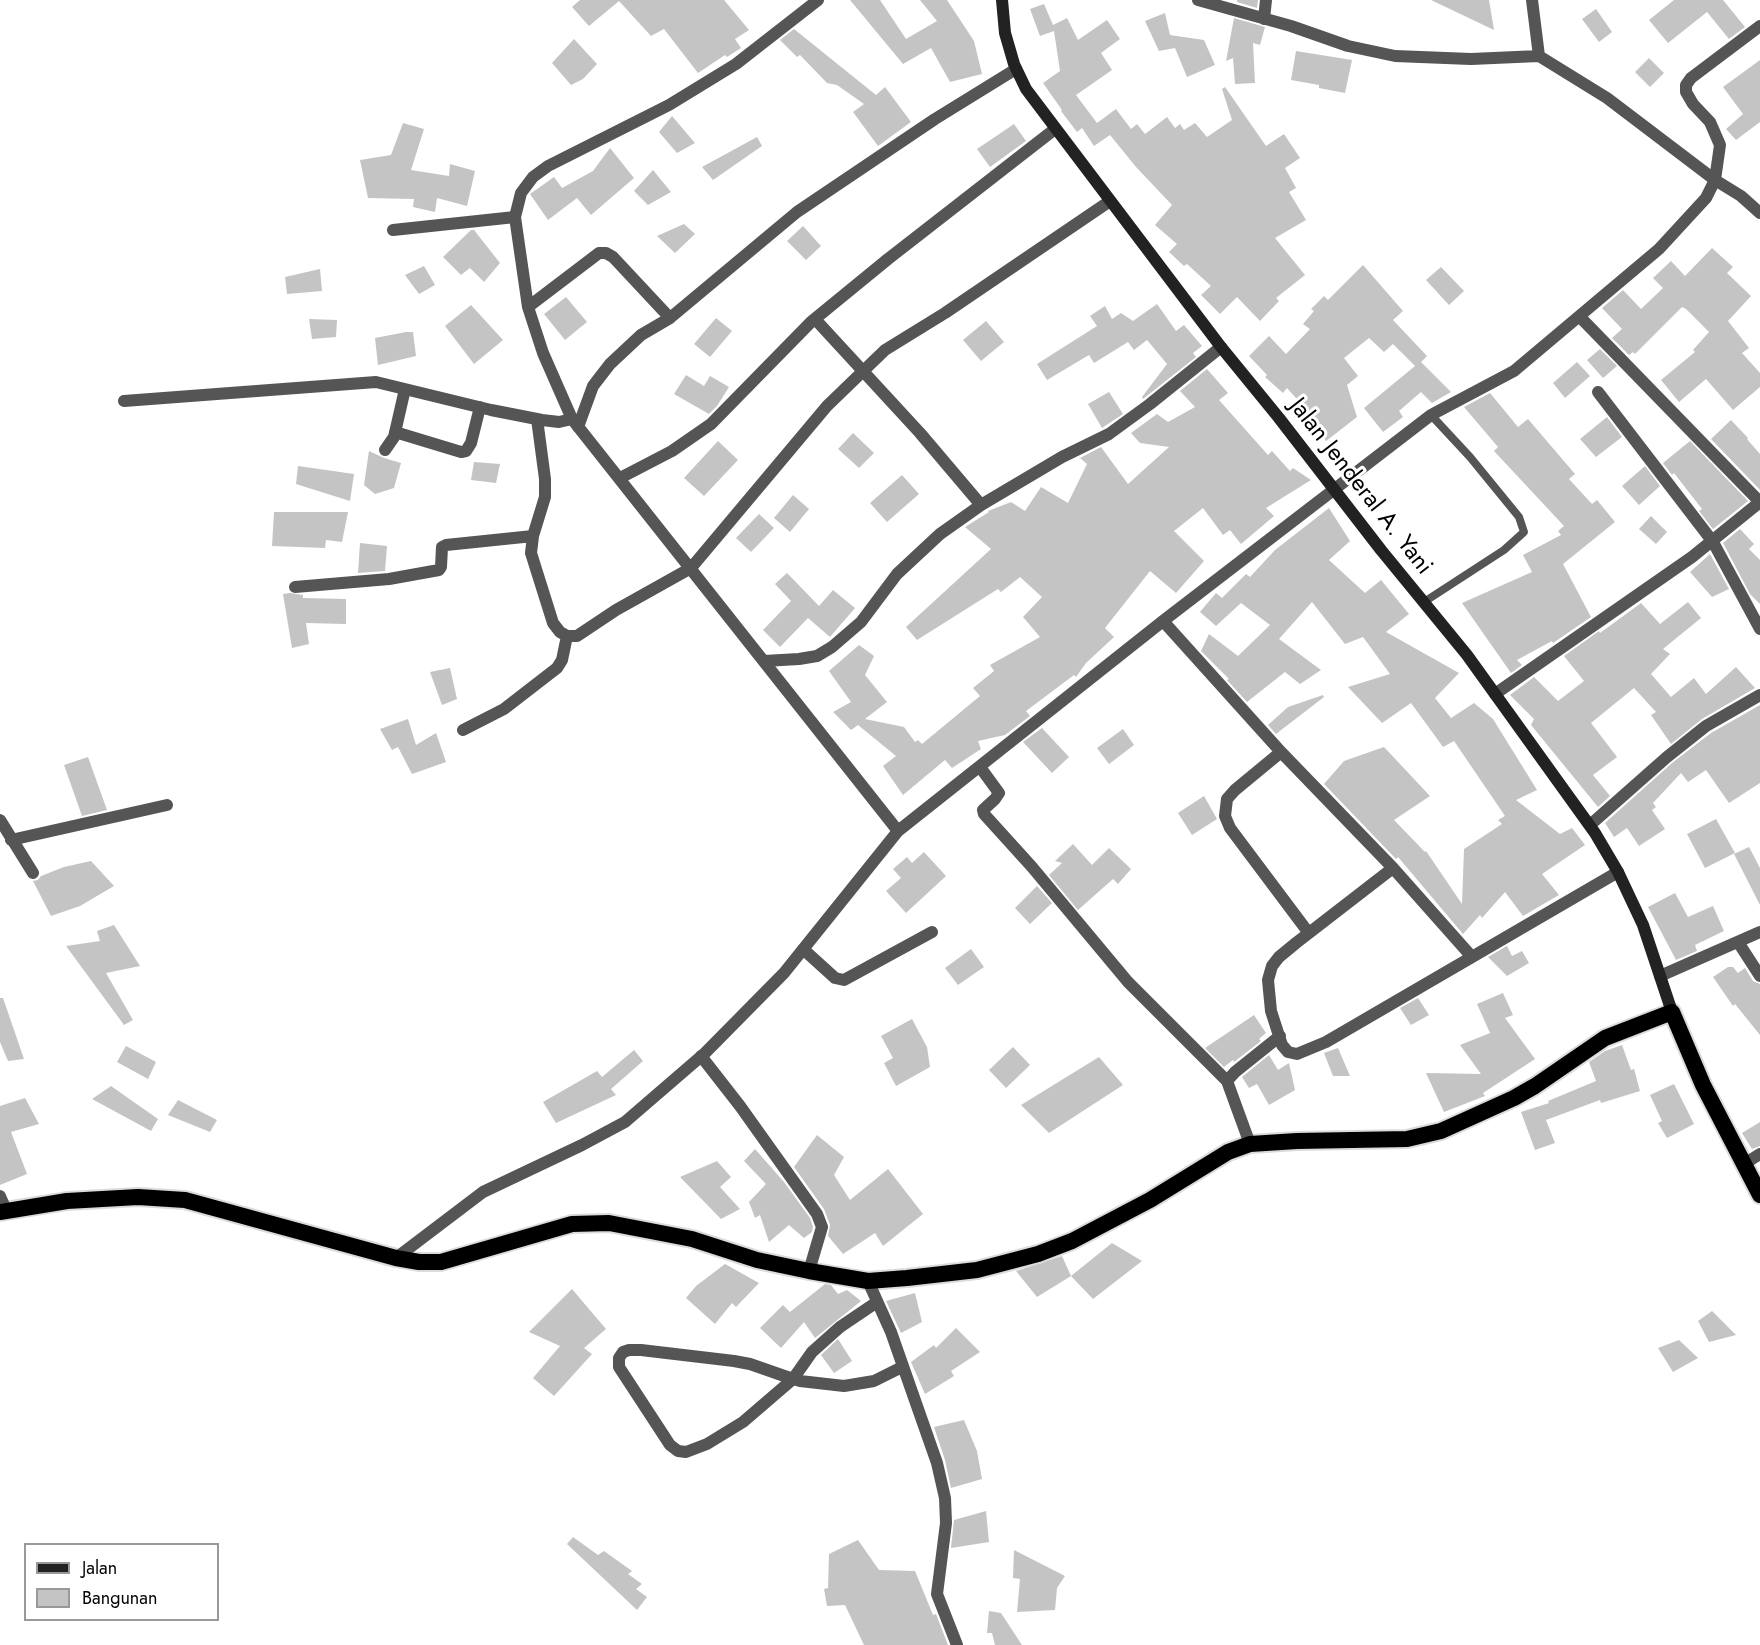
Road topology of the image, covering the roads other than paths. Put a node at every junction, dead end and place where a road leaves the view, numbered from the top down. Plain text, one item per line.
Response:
1 (818, 0) edge
2 (1002, 0) edge
3 (1198, 0) edge
4 (1266, 0) edge
5 (1532, 0) edge
6 (1264, 19) junction
7 (1760, 26) edge
8 (1539, 56) junction
9 (1016, 69) junction
10 (1055, 129) junction
11 (1715, 180) junction
12 (1110, 201) junction
13 (1760, 213) edge
14 (515, 217) junction
15 (393, 230) dead end
16 (528, 307) junction
17 (1580, 317) junction
18 (670, 318) junction
19 (815, 319) junction
20 (1221, 347) junction
21 (863, 371) junction
22 (405, 388) junction
23 (1598, 392) dead end
24 (124, 401) dead end
25 (480, 407) junction
26 (1431, 415) junction
27 (540, 419) junction
28 (575, 423) junction
29 (395, 432) junction
30 (385, 450) dead end
31 (620, 478) junction
32 (1335, 490) junction
33 (981, 505) junction
34 (533, 536) junction
35 (1713, 542) junction
36 (691, 568) junction
37 (295, 587) dead end
38 (1424, 602) junction
39 (1163, 621) junction
40 (1760, 629) edge
41 (567, 636) junction
42 (764, 662) junction
43 (1495, 694) junction
44 (1760, 695) edge
45 (463, 730) dead end
46 (1281, 752) junction
47 (980, 767) junction
48 (166, 805) dead end
49 (0, 820) edge
50 (1590, 825) junction
51 (898, 831) junction
52 (11, 840) junction
53 (1393, 868) junction
54 (1618, 872) junction
55 (33, 873) dead end
56 (932, 932) dead end
57 (1308, 932) junction
58 (1760, 932) edge
59 (1738, 942) junction
60 (803, 949) junction
61 (1472, 957) junction
62 (1659, 976) junction
63 (1760, 976) edge
64 (1672, 1012) junction
65 (1280, 1036) junction
66 (701, 1056) junction
67 (1227, 1081) junction
68 (1250, 1144) junction
69 (1760, 1154) edge
70 (1744, 1164) junction
71 (1758, 1192) edge
72 (2, 1206) edge
73 (396, 1258) junction
74 (810, 1271) junction
75 (868, 1281) junction
76 (877, 1302) junction
77 (902, 1367) junction
78 (793, 1379) junction
79 (957, 1645) edge

1 - 14 street
2 - 9 main road, Jalan Jenderal A. Yani
3 - 6 street
4 - 6 street
5 - 8 street
6 - 8 street
7 - 11 street
8 - 11 street
9 - 10 main road, Jalan Jenderal A. Yani
9 - 18 street
10 - 12 main road, Jalan Jenderal A. Yani
10 - 19 street
11 - 13 street
11 - 17 street
12 - 20 main road, Jalan Jenderal A. Yani
12 - 21 street
14 - 15 street
14 - 16 street
16 - 18 street
16 - 28 street
17 - 26 street
17 - 35 street
18 - 28 street
19 - 21 street
19 - 31 street
20 - 32 main road, Jalan Jenderal A. Yani
20 - 33 street
21 - 33 street
21 - 36 street
22 - 24 street
22 - 25 street
22 - 29 street
23 - 35 street
25 - 27 street
25 - 29 street
26 - 32 street
26 - 38 lane
27 - 28 street
27 - 34 street
28 - 31 street
29 - 30 street
31 - 36 street
32 - 38 main road, Jalan Jenderal A. Yani
32 - 39 street
33 - 42 street
34 - 37 street
34 - 41 street
35 - 40 street
35 - 43 street
36 - 41 street
36 - 42 street
38 - 43 main road, Jalan Jenderal A. Yani
39 - 46 street
39 - 47 street
41 - 45 street
42 - 51 street
43 - 50 main road, Jalan Jenderal A. Yani
44 - 50 street
46 - 53 street
46 - 57 street
47 - 51 street
47 - 67 street
48 - 52 street
49 - 52 street
50 - 54 main road, Jalan Jenderal A. Yani
51 - 60 street
52 - 55 street
53 - 57 street
53 - 61 street
54 - 61 street
54 - 62 main road, Jalan Jenderal A. Yani
56 - 60 street
57 - 65 street
58 - 59 street
59 - 62 street
59 - 63 street
60 - 66 street
61 - 65 street
62 - 64 main road, Jalan Jenderal A. Yani
64 - 68 highway
64 - 70 highway
65 - 67 street
66 - 73 street
66 - 74 street
67 - 68 street
68 - 75 highway
69 - 70 street
70 - 71 highway
72 - 73 highway
73 - 74 highway
74 - 75 highway
75 - 76 street
76 - 77 street
76 - 78 street
77 - 78 street
77 - 79 street
78 - 78 street

